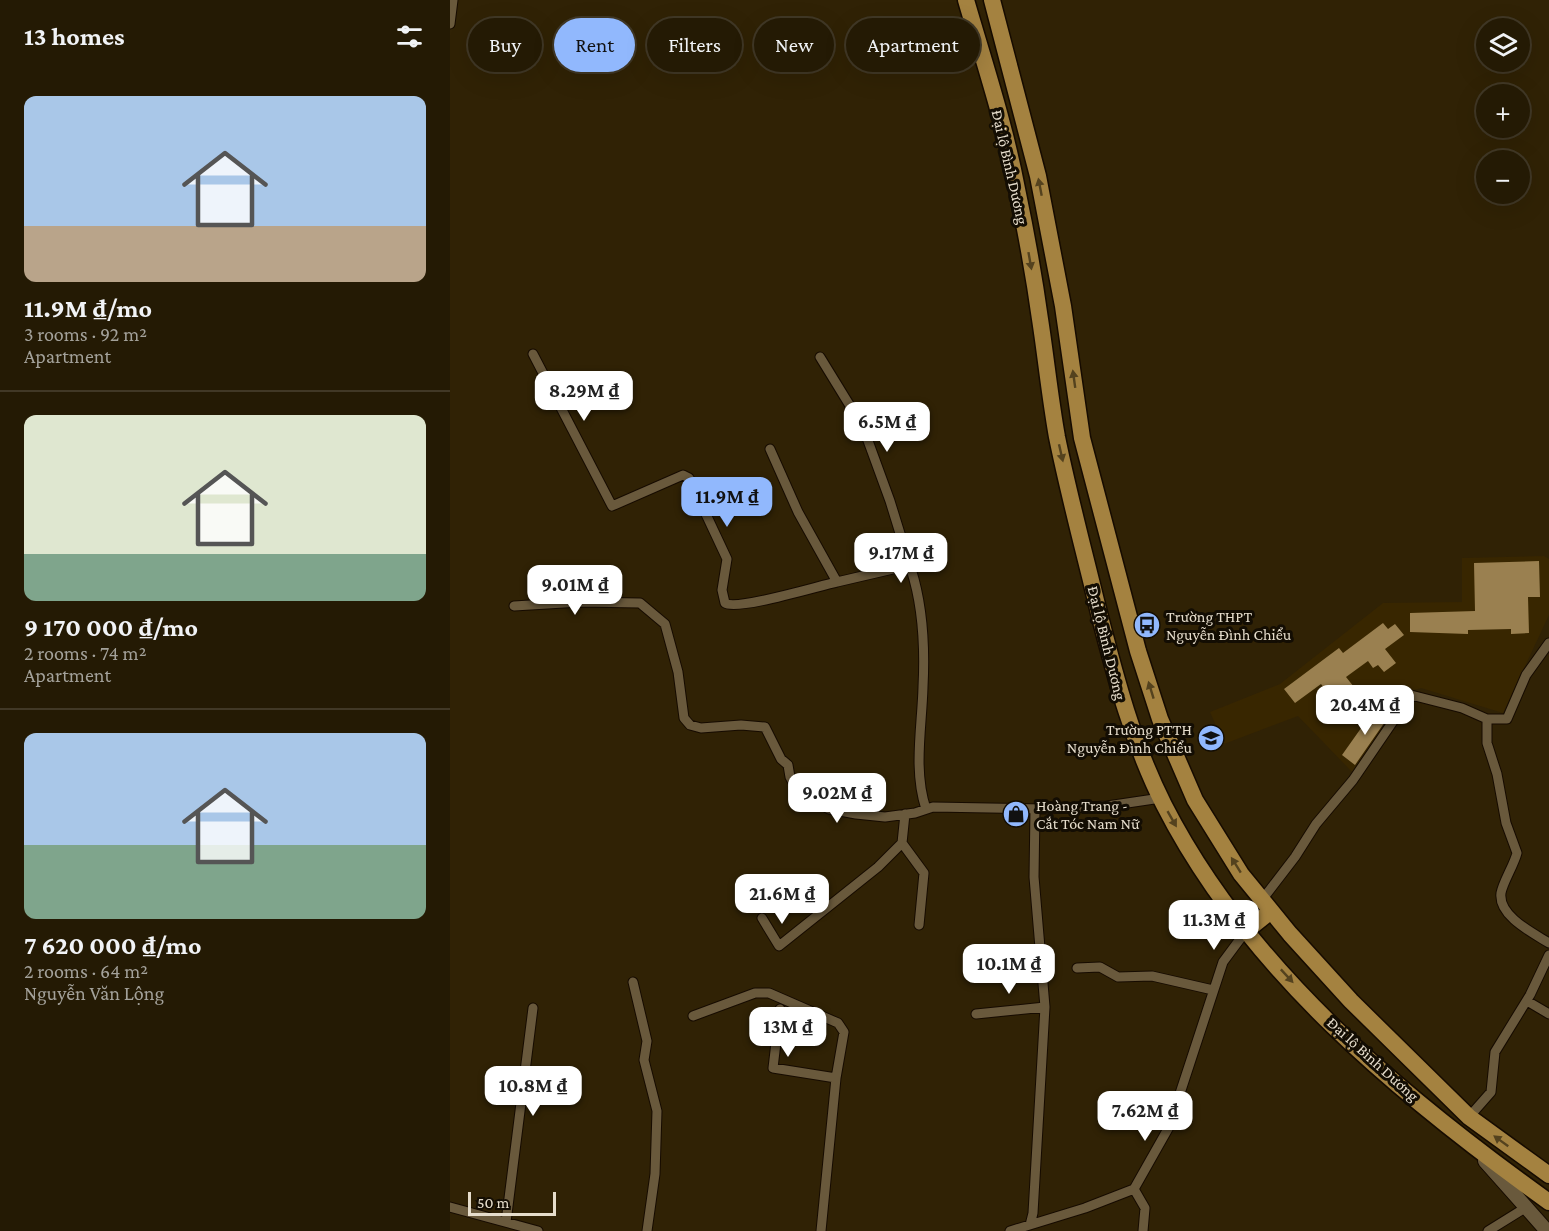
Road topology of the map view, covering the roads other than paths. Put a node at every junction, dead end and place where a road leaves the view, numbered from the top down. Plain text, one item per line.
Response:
1 (453, 0) edge
2 (966, 0) edge
3 (992, 0) edge
4 (450, 24) edge
5 (533, 354) dead end
6 (820, 357) dead end
7 (770, 449) dead end
8 (911, 568) junction
9 (837, 582) junction
10 (514, 606) dead end
11 (1549, 643) edge
12 (1487, 719) junction
13 (1161, 798) junction
14 (926, 809) junction
15 (1035, 809) junction
16 (905, 814) junction
17 (902, 843) junction
18 (1266, 906) junction
19 (762, 918) dead end
20 (919, 924) dead end
21 (1246, 931) junction
22 (1549, 942) edge
23 (1549, 955) edge
24 (1077, 968) dead end
25 (633, 982) dead end
26 (1213, 990) junction
27 (1527, 1001) junction
28 (1045, 1006) junction
29 (533, 1008) dead end
30 (780, 1008) dead end
31 (976, 1014) dead end
32 (1549, 1014) edge
33 (693, 1016) dead end
34 (836, 1078) junction
35 (1469, 1117) junction
36 (1474, 1148) junction
37 (1549, 1175) edge
38 (1134, 1189) junction
39 (1549, 1202) edge
40 (450, 1207) edge
41 (1525, 1208) junction
42 (506, 1222) junction
43 (1030, 1225) junction
44 (538, 1231) edge
45 (646, 1231) edge
46 (821, 1231) edge
47 (1011, 1231) edge
48 (1143, 1231) edge
49 (1488, 1231) edge
50 (1547, 1231) edge

1 - 4 street
2 -> 13 highway, Đại lộ Bình Dương
18 -> 3 highway, Đại lộ Bình Dương
5 - 9 street
6 - 8 street
7 - 9 street
8 - 9 street
8 - 14 street
10 - 16 street
11 - 12 street
12 - 18 street
12 - 22 street
13 - 15 street
13 -> 21 highway, Đại lộ Bình Dương
14 - 15 street
14 - 16 street
15 - 28 street
16 - 17 street
17 - 19 street
17 - 20 street
18 - 21 highway
18 - 35 highway, Đại lộ Bình Dương
21 - 26 street
21 -> 36 highway, Đại lộ Bình Dương
23 - 27 street
24 - 26 street
25 - 45 street
26 - 38 street
27 - 32 street
27 - 35 street
28 - 31 street
28 - 43 street
29 - 42 street
30 - 34 street
33 - 34 street
34 - 46 street
37 -> 35 highway, Đại lộ Bình Dương
36 - 39 highway, Đại lộ Bình Dương
36 - 41 main road
38 - 43 street
38 - 48 street
40 - 42 street
41 - 49 street
41 - 50 main road
42 - 44 street
43 - 47 street

